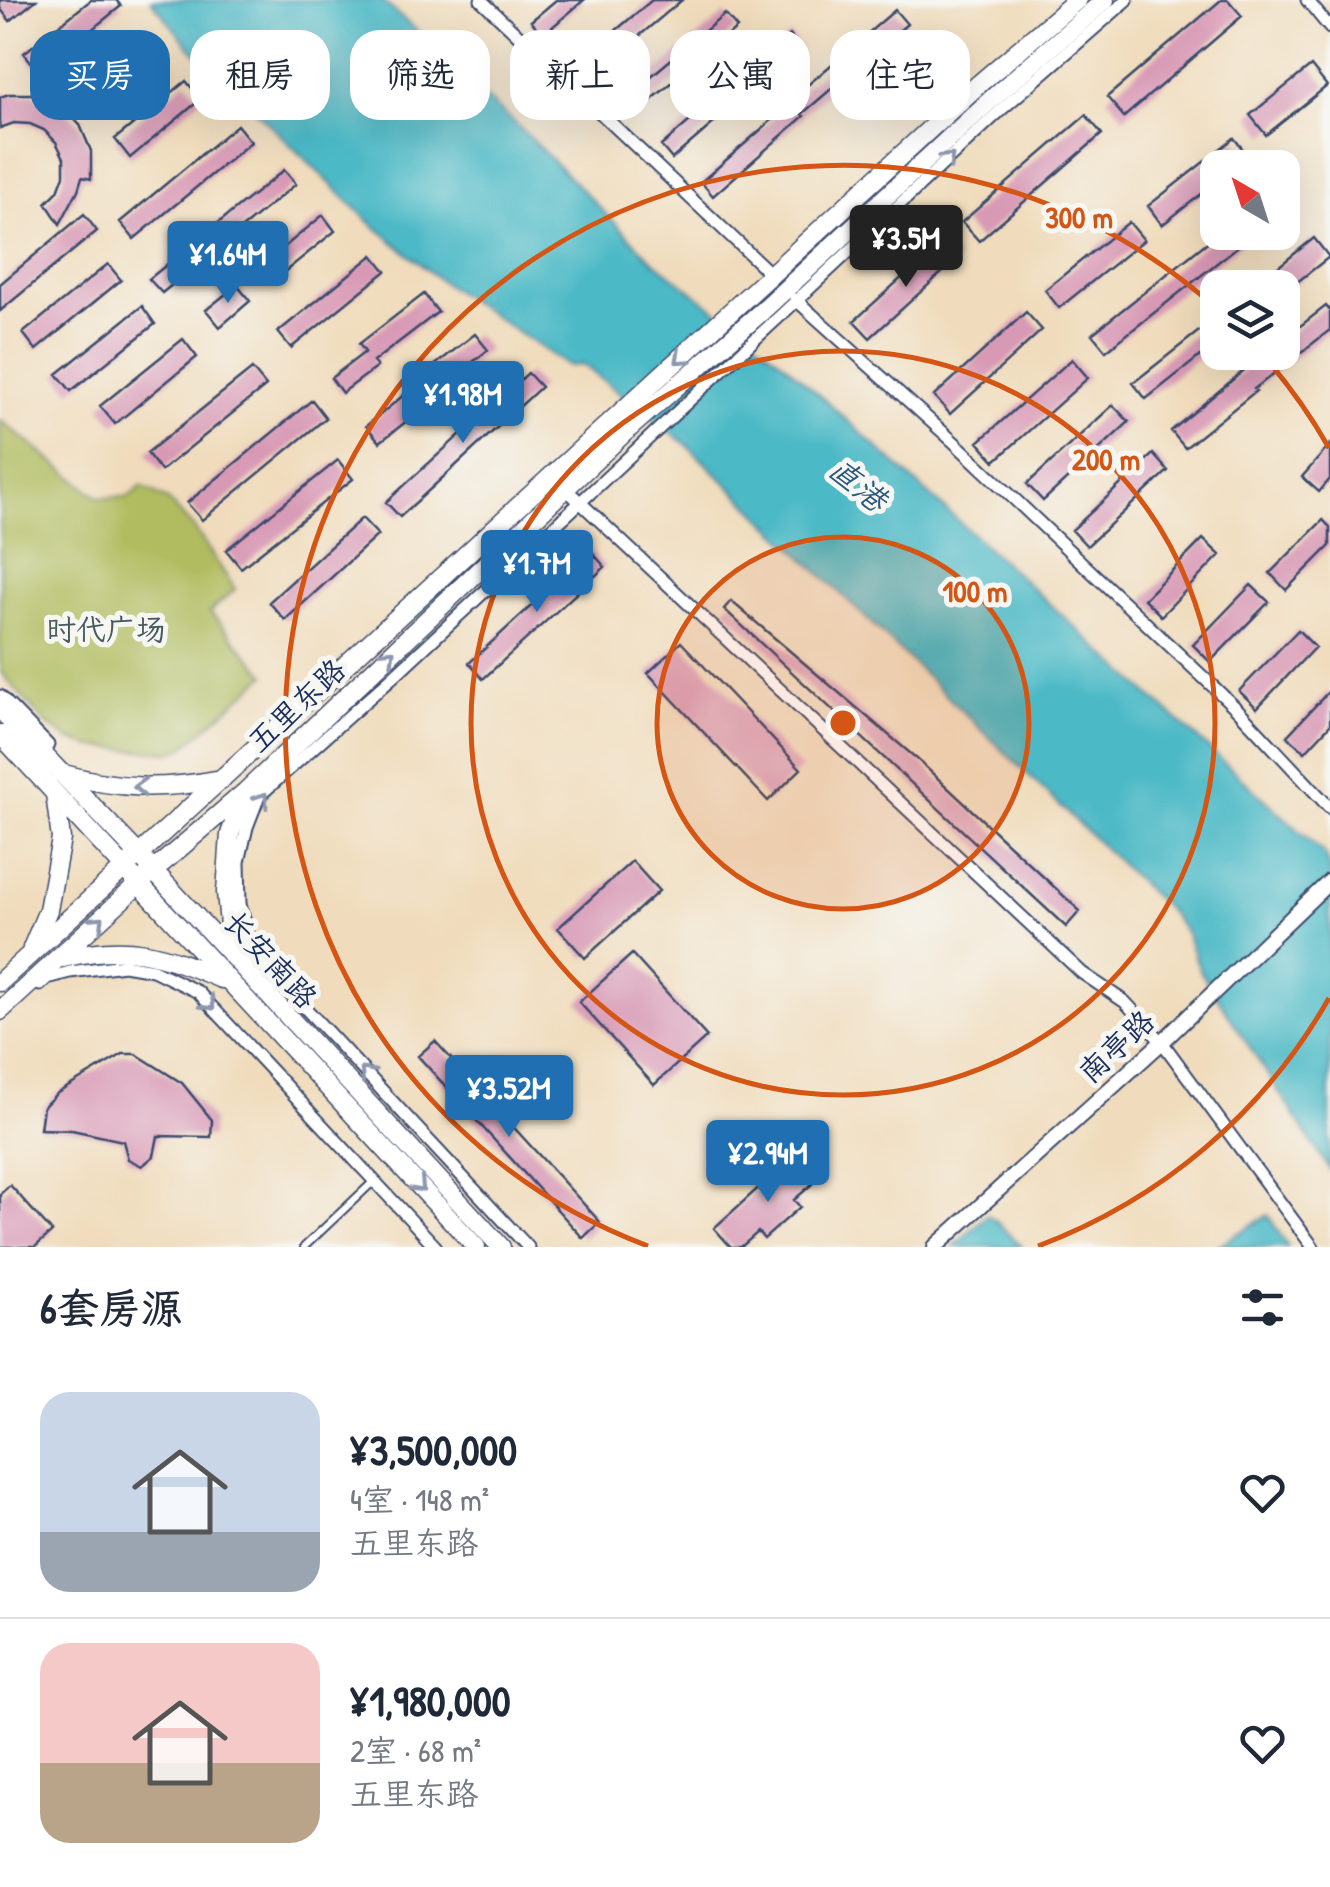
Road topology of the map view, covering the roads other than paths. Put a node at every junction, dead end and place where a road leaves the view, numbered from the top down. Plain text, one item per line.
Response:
1 (481, 0) edge
2 (1076, 0) edge
3 (1105, 0) edge
4 (1126, 0) edge
5 (1308, 0) edge
6 (1330, 28) edge
7 (785, 288) junction
8 (625, 433) junction
9 (558, 482) junction
10 (580, 503) junction
11 (0, 696) edge
12 (0, 709) edge
13 (0, 734) edge
14 (48, 745) dead end
15 (59, 772) junction
16 (222, 778) junction
17 (245, 792) junction
18 (55, 794) junction
19 (1330, 808) edge
20 (140, 856) junction
21 (124, 870) junction
22 (153, 871) junction
23 (1330, 881) edge
24 (138, 885) junction
25 (28, 956) junction
26 (57, 960) junction
27 (238, 978) junction
28 (0, 982) edge
29 (0, 1011) edge
30 (0, 1022) edge
31 (1162, 1042) junction
32 (374, 1182) junction
33 (304, 1247) edge
34 (436, 1247) edge
35 (476, 1247) edge
36 (501, 1247) edge
37 (528, 1247) edge
38 (936, 1247) edge
39 (1312, 1247) edge

1 - 7 street
2 - 7 main road
3 - 7 main road
7 -> 4 street
5 - 6 street
7 - 8 main road, 五里东路
7 - 19 street
8 - 9 main road, 五里东路
8 - 10 street
9 - 10 street
9 - 16 main road, 五里东路
17 -> 9 main road, 五里东路
10 - 31 street
37 -> 10 street
11 - 14 street
12 - 15 main road, 长安南路
13 - 18 main road, 长安南路
16 -> 15 main road
15 - 20 main road, 长安南路
16 - 20 main road, 五里东路
17 - 22 main road, 五里东路
17 - 27 main road
18 - 21 main road, 长安南路
18 - 25 main road
20 - 21 main road, 五里东路
20 - 22 main road, 长安南路
21 - 24 main road, 长安南路
21 - 25 main road, 五里东路
22 - 24 main road, 五里东路
22 - 27 main road, 长安南路
23 - 31 street, 南亭路
26 -> 24 main road, 五里东路
24 - 27 main road, 长安南路
25 - 28 main road, 五里东路
26 - 27 main road
26 - 29 main road, 五里东路
27 -> 35 main road, 长安南路
27 - 36 main road, 长安南路
30 -> 32 street
31 - 38 street, 南亭路
31 - 39 street
32 - 33 lane
32 - 34 street

